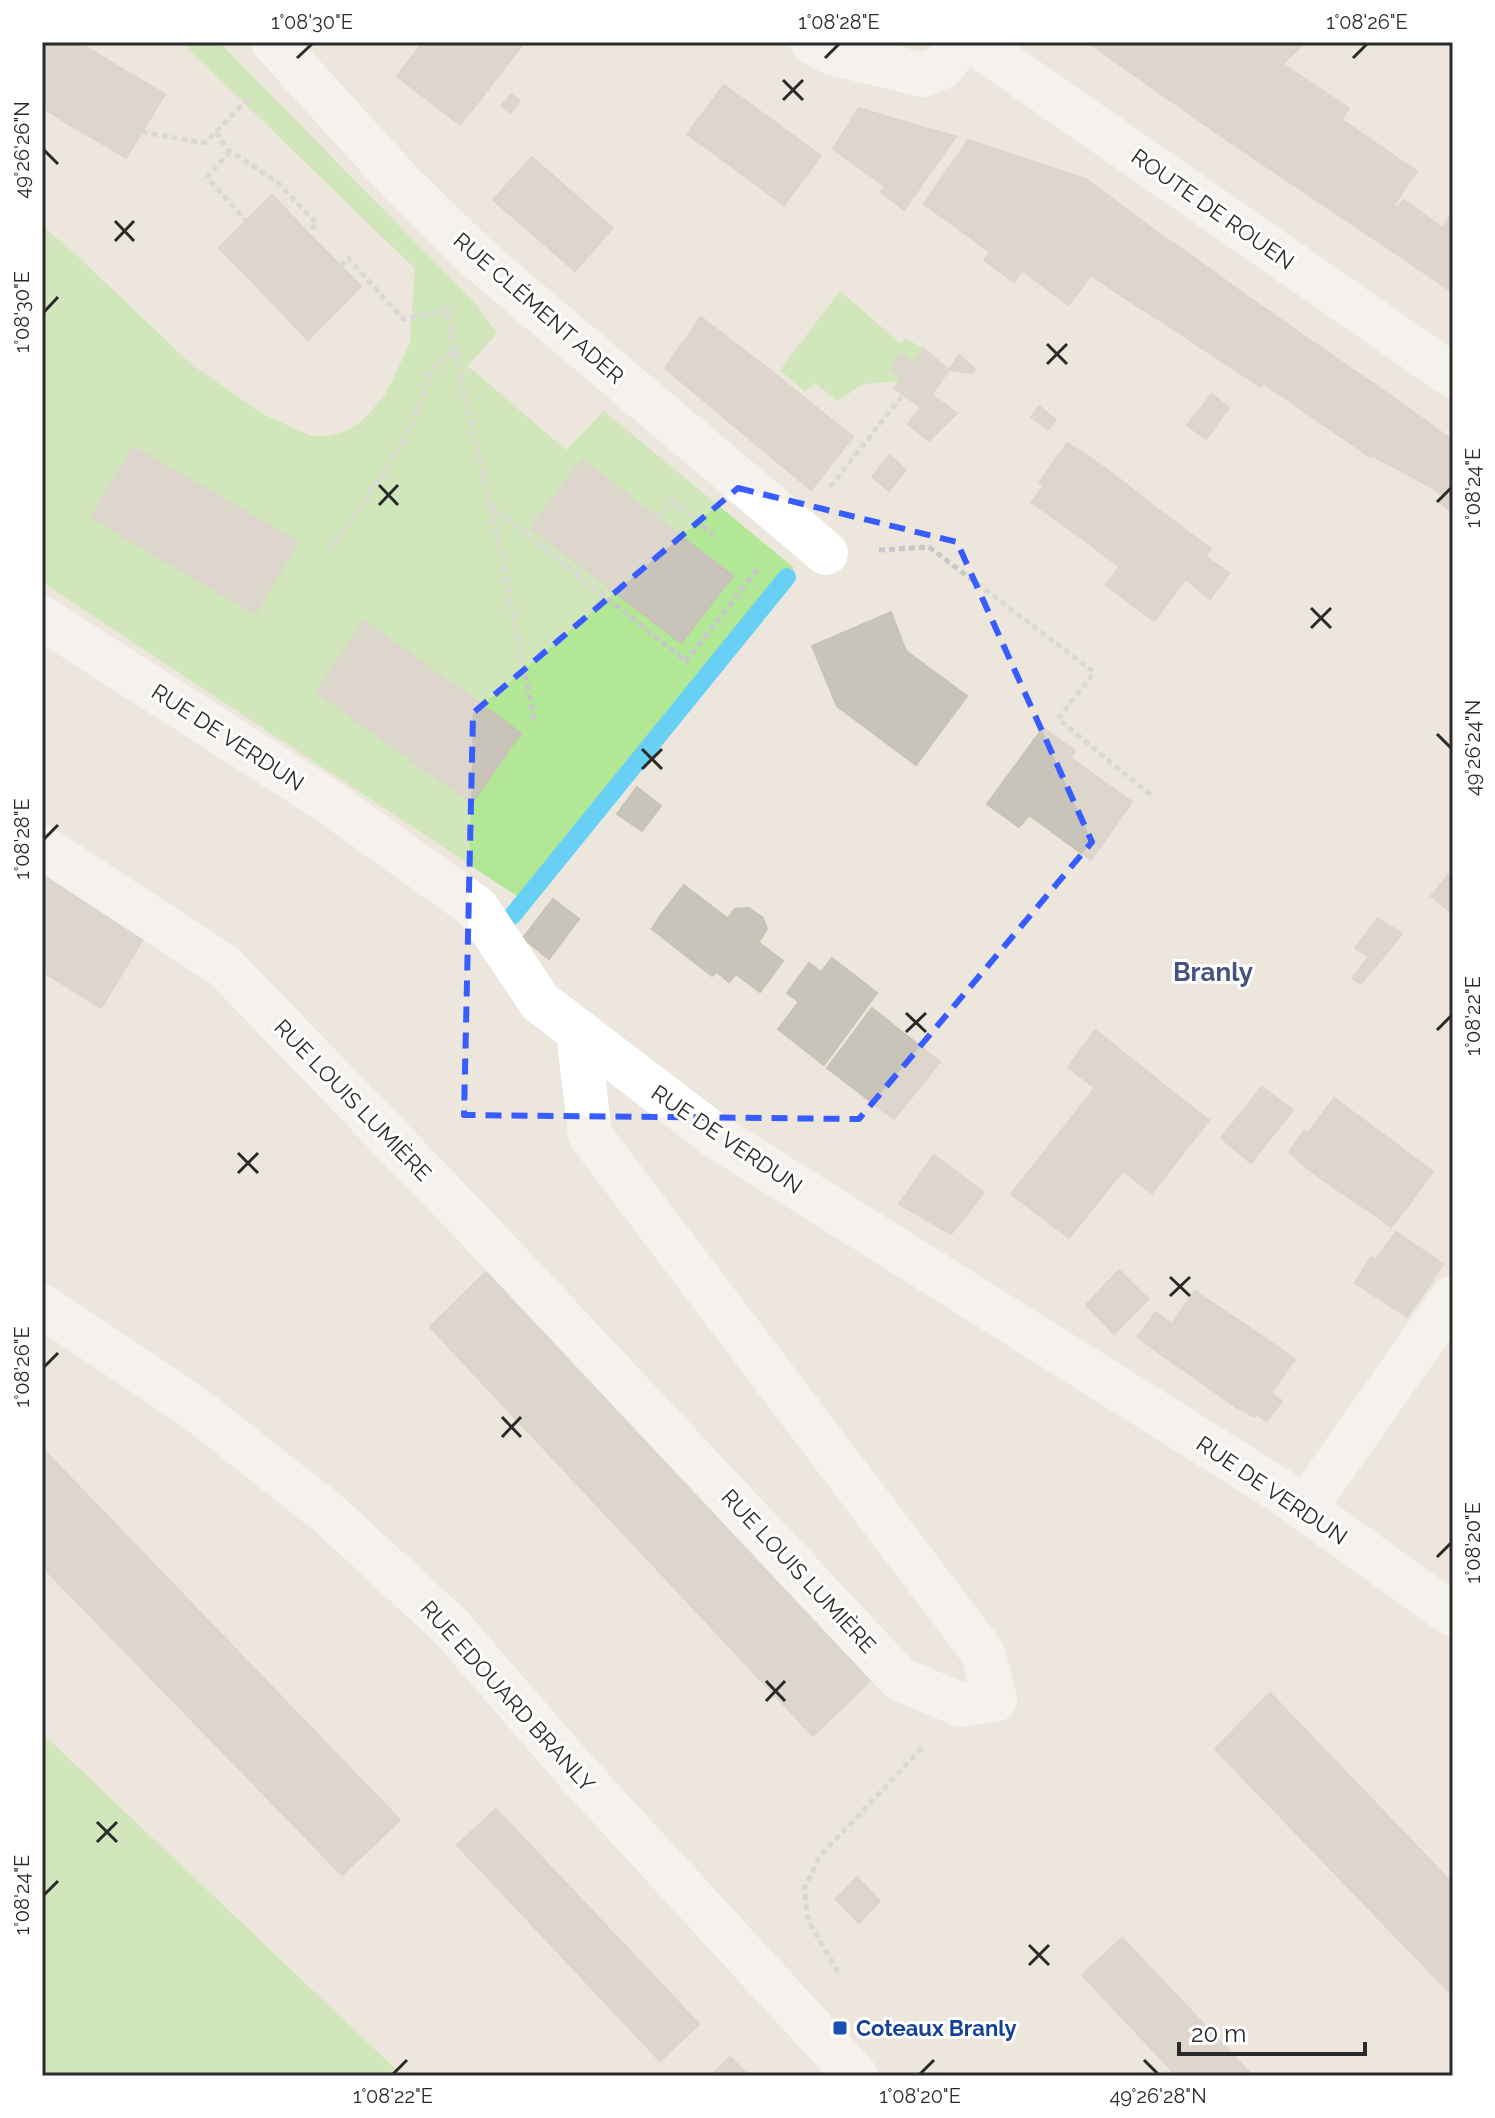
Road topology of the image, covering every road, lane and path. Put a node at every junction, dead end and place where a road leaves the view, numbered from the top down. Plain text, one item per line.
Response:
1 (812, 42) edge
2 (962, 42) edge
3 (973, 42) edge
4 (280, 50) edge
5 (142, 132) dead end
6 (216, 132) junction
7 (230, 151) junction
8 (246, 221) dead end
9 (307, 232) dead end
10 (481, 261) junction
11 (341, 266) dead end
12 (447, 310) junction
13 (455, 352) junction
14 (1453, 376) edge
15 (902, 396) dead end
16 (672, 500) dead end
17 (490, 505) junction
18 (720, 541) dead end
19 (812, 541) junction
20 (329, 550) dead end
21 (744, 561) dead end
22 (42, 618) edge
23 (535, 724) dead end
24 (1152, 796) dead end
25 (42, 847) edge
26 (578, 1031) junction
27 (1453, 1297) edge
28 (42, 1306) edge
29 (1305, 1508) junction
30 (1453, 1615) edge
31 (961, 1705) junction
32 (804, 1889) dead end
33 (856, 2076) edge

1 - 2 street
3 - 14 street, ROUTE DE ROUEN
4 - 6 path
4 - 10 street, RUE CLÉMENT ADER
5 - 6 path
6 - 7 path
7 - 8 path
7 - 9 path
10 - 12 path
10 - 19 street, RUE CLÉMENT ADER
11 - 12 path
12 - 13 path
13 - 17 path
13 - 20 path
15 - 19 path
16 - 18 path
17 - 21 path
17 - 23 path
19 - 24 path
22 - 26 street, RUE DE VERDUN
25 - 31 street, RUE LOUIS LUMIÈRE
26 - 29 street, RUE DE VERDUN
26 - 31 street
27 - 29 street
28 - 33 street, RUE EDOUARD BRANLY
29 - 30 street, RUE DE VERDUN
31 - 32 path

